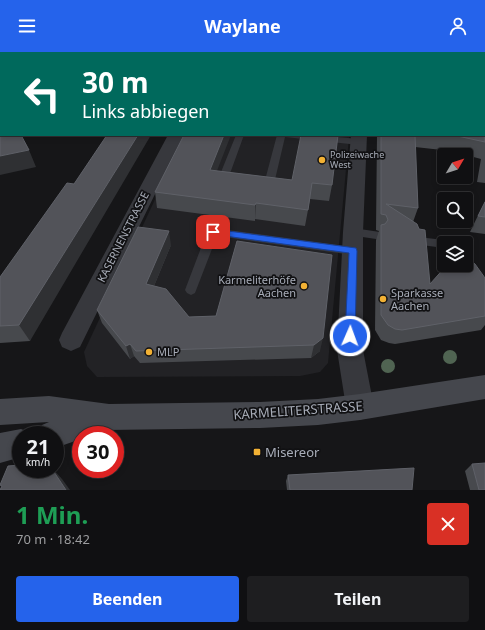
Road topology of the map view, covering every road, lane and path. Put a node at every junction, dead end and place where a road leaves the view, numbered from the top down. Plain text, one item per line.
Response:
1 (175, 136) edge
2 (240, 136) edge
3 (281, 136) edge
4 (306, 136) edge
5 (359, 139) edge
6 (238, 184) edge
7 (253, 186) edge
8 (376, 235) dead end
9 (418, 241) edge
10 (353, 242) junction
11 (437, 243) edge
12 (191, 290) dead end
13 (71, 340) dead end
14 (485, 387) edge
15 (360, 407) junction
16 (0, 412) edge
17 (109, 417) junction
18 (64, 431) edge
19 (12, 445) edge
20 (0, 448) edge

1 - 13 street, KASERNENSTRASSE
2 - 6 lane
3 - 7 lane
4 - 5 lane
5 - 10 street
8 - 10 lane
9 - 11 lane
10 - 12 lane
10 - 15 street
14 - 15 street, KARMELITERSTRASSE
15 - 17 street, KARMELITERSTRASSE
16 - 17 street, KARMELITERSTRASSE
17 - 18 street, KARMELITERSTRASSE
19 - 20 street

